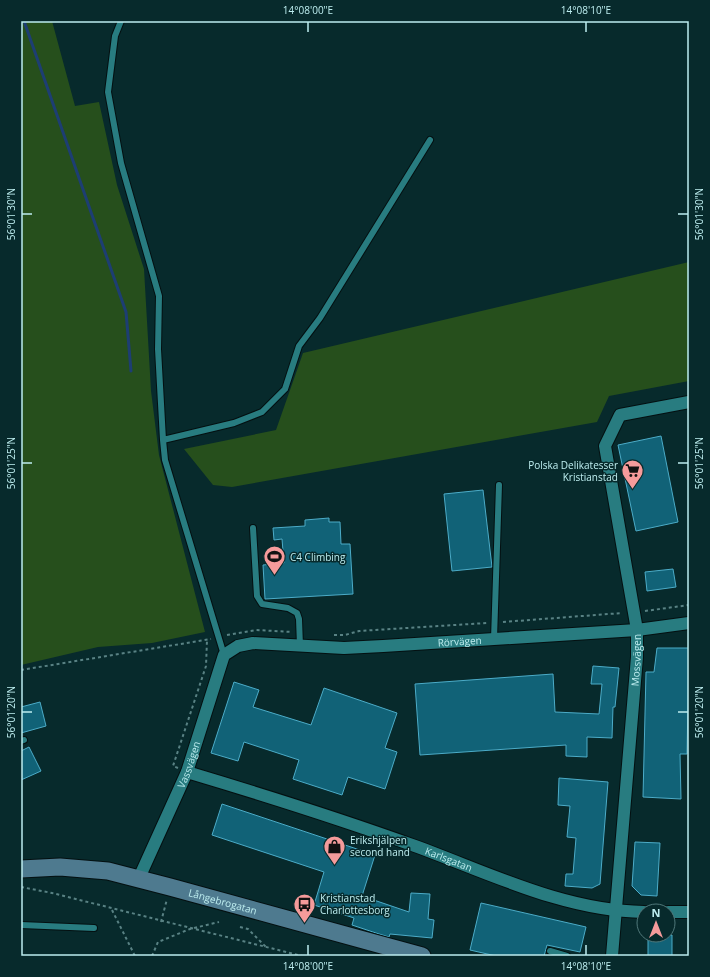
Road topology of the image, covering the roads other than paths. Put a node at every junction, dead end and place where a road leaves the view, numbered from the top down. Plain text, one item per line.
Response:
1 (121, 21) edge
2 (430, 140) dead end
3 (689, 402) edge
4 (163, 440) junction
5 (499, 485) dead end
6 (253, 528) dead end
7 (689, 623) edge
8 (637, 630) junction
9 (494, 639) junction
10 (300, 646) junction
11 (228, 652) junction
12 (188, 772) junction
13 (21, 868) edge
14 (139, 878) junction
15 (615, 911) junction
16 (636, 912) edge
17 (676, 912) edge
18 (689, 912) edge
19 (21, 925) edge
20 (94, 928) dead end
21 (550, 951) dead end
22 (422, 956) edge
23 (567, 956) edge
24 (612, 956) edge

1 - 4 lane
2 - 4 lane
3 - 8 street, Mossvägen
4 - 11 lane
5 - 9 lane
6 - 10 lane
7 - 8 street, Rörvägen
8 - 9 street, Rörvägen
8 - 15 street, Mossvägen
9 - 10 street, Rörvägen
10 - 11 street, Rörvägen
11 - 12 street, Vassvägen
12 - 14 street, Vassvägen
12 - 15 street, Karlsgatan
13 - 14 main road, Långebrogatan
14 - 22 main road, Långebrogatan
15 - 16 street, Karlsgatan
15 - 24 street, Mossvägen
17 - 18 street
19 - 20 lane
21 - 23 lane

